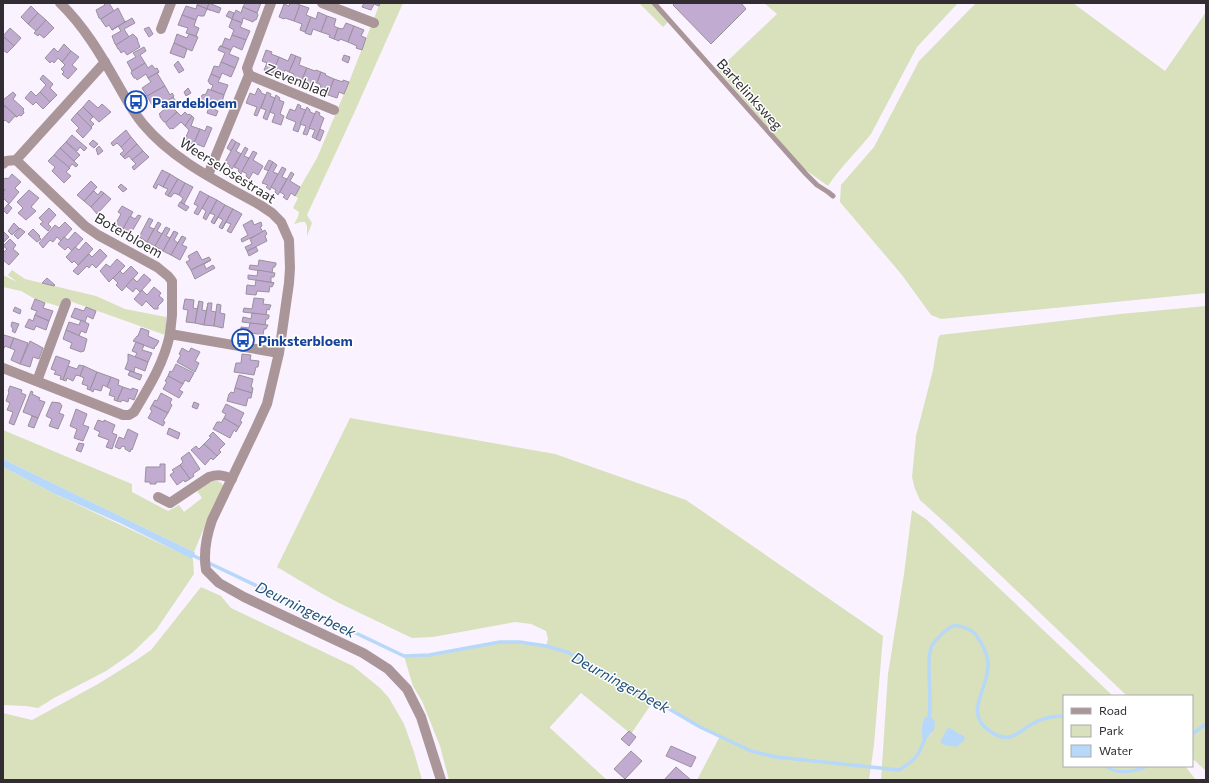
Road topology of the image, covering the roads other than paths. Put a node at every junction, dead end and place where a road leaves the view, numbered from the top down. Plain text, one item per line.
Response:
1 (60, 3) edge
2 (171, 3) edge
3 (271, 3) edge
4 (322, 3) edge
5 (654, 3) edge
6 (374, 23) dead end
7 (161, 28) dead end
8 (105, 62) junction
9 (249, 75) junction
10 (334, 110) dead end
11 (16, 160) junction
12 (3, 164) edge
13 (208, 175) junction
14 (833, 196) dead end
15 (66, 303) dead end
16 (170, 334) junction
17 (279, 353) junction
18 (3, 368) edge
19 (37, 381) junction
20 (232, 479) junction
21 (158, 497) dead end
22 (440, 780) edge

1 - 8 street, Weerselosestraat
2 - 7 street
3 - 9 street, Zevenblad
4 - 6 street
5 - 14 lane, Bartelinksweg
8 - 11 street
8 - 13 street, Weerselosestraat
9 - 10 street, Zevenblad
9 - 13 street, Zevenblad
11 - 12 street
11 - 16 street, Boterbloem
13 - 17 street, Weerselosestraat
15 - 19 street
16 - 17 street
16 - 19 street
17 - 20 street, Weerselosestraat
18 - 19 street
20 - 21 street
20 - 22 street, Weerselosestraat

